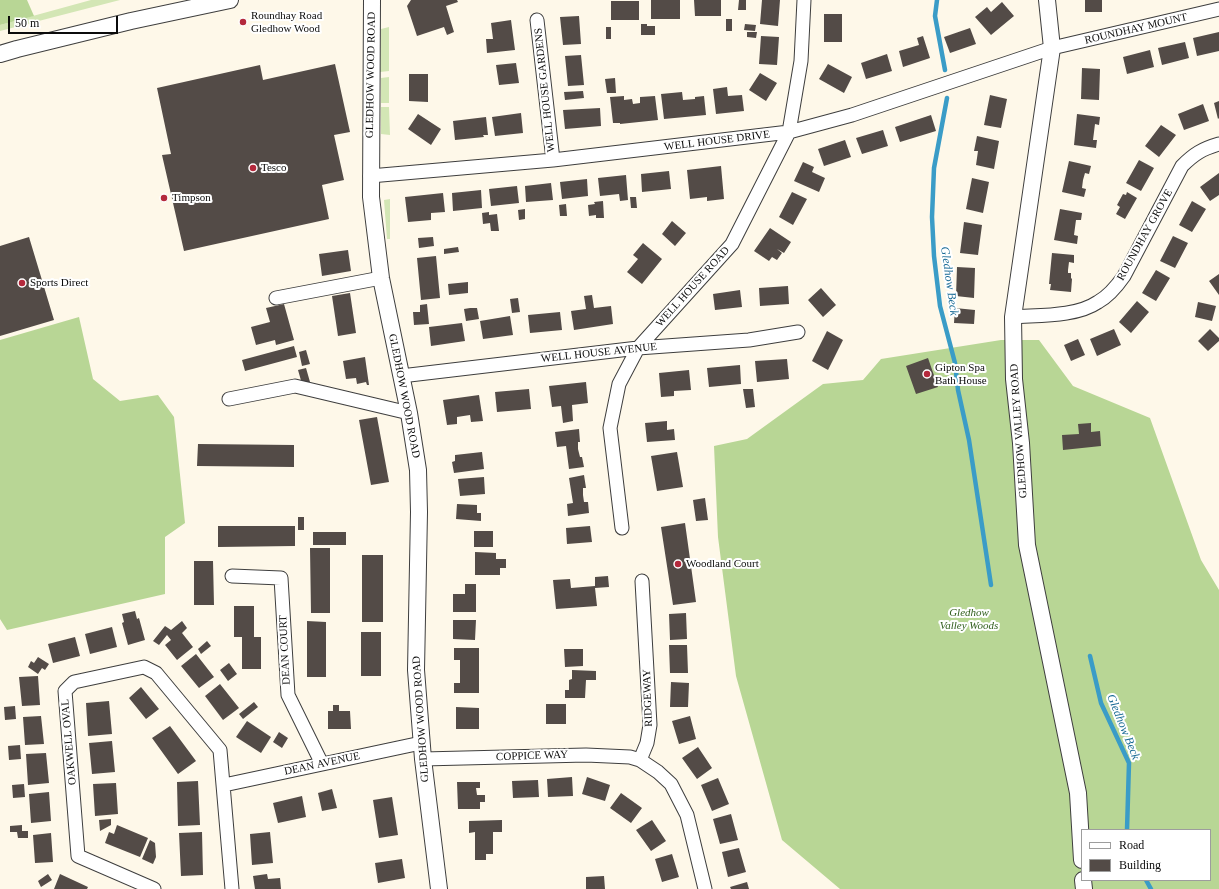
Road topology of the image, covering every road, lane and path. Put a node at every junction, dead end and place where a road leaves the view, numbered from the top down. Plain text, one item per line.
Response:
1 (230, 0) edge
2 (372, 0) edge
3 (804, 0) edge
4 (1046, 0) edge
5 (1219, 9) edge
6 (537, 20) dead end
7 (1052, 48) junction
8 (0, 54) edge
9 (789, 132) junction
10 (1219, 144) edge
11 (552, 160) junction
12 (370, 176) junction
13 (381, 278) junction
14 (276, 298) dead end
15 (1013, 317) junction
16 (798, 332) dead end
17 (638, 348) junction
18 (400, 376) junction
19 (229, 399) dead end
20 (409, 413) junction
21 (622, 528) dead end
22 (232, 576) dead end
23 (642, 581) dead end
24 (421, 743) junction
25 (423, 759) junction
26 (640, 760) junction
27 (322, 764) junction
28 (224, 786) junction
29 (1081, 843) edge
30 (154, 889) edge
31 (232, 889) edge
32 (439, 889) edge
33 (705, 889) edge

1 - 8 street
2 - 12 street, GLEDHOW WOOD ROAD
3 - 9 street, WELL HOUSE ROAD
4 - 7 street, GLEDHOW VALLEY ROAD
5 - 7 street, ROUNDHAY MOUNT
6 - 11 street, WELL HOUSE GARDENS
7 - 9 street, WELL HOUSE DRIVE
7 - 15 street, GLEDHOW VALLEY ROAD
9 - 11 street, WELL HOUSE DRIVE
9 - 17 street, WELL HOUSE ROAD
10 - 15 street, ROUNDHAY GROVE
11 - 12 street, WELL HOUSE DRIVE
12 - 13 street, GLEDHOW WOOD ROAD
13 - 14 street
13 - 18 street, GLEDHOW WOOD ROAD
15 - 29 street, GLEDHOW VALLEY ROAD
16 - 17 street, WELL HOUSE AVENUE
17 - 18 street, WELL HOUSE AVENUE
17 - 21 street, WELL HOUSE ROAD
18 - 20 street, GLEDHOW WOOD ROAD
19 - 20 street
20 - 24 street, GLEDHOW WOOD ROAD
22 - 27 street, DEAN COURT
23 - 26 street, RIDGEWAY
24 - 25 street, GLEDHOW WOOD ROAD
24 - 27 street, DEAN AVENUE
25 - 26 street, COPPICE WAY
25 - 32 street, GLEDHOW WOOD ROAD
26 - 33 street
27 - 28 street, DEAN AVENUE
28 - 30 street, OAKWELL OVAL
28 - 31 street, OAKWELL OVAL

